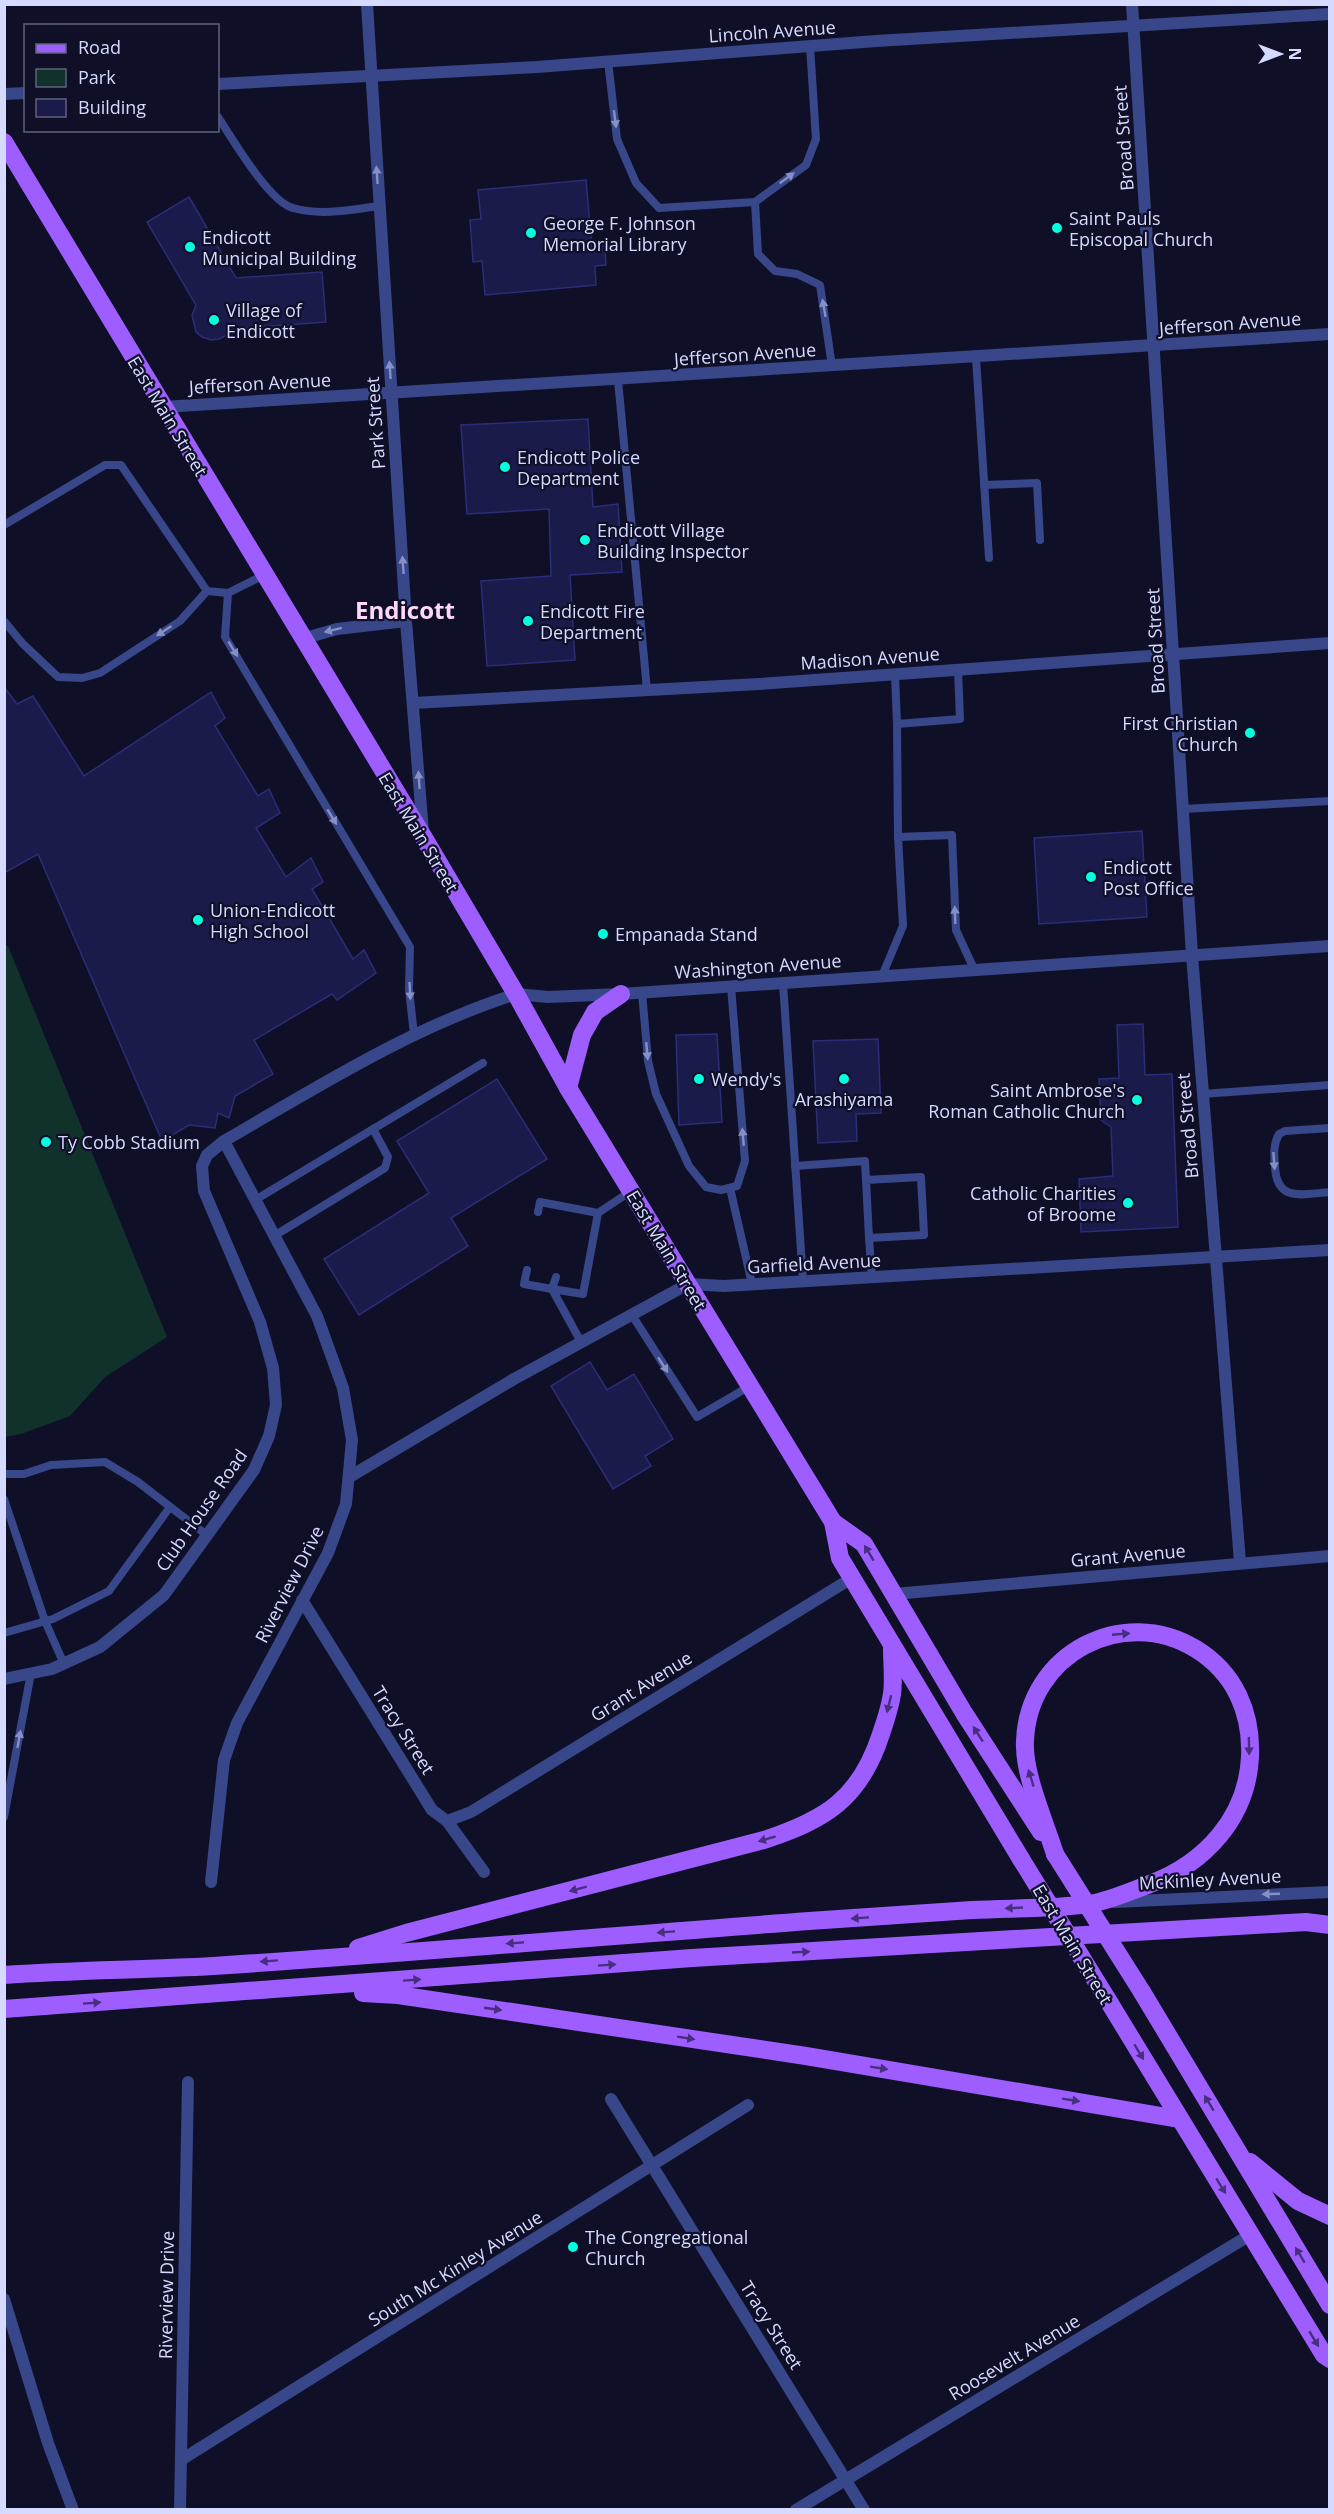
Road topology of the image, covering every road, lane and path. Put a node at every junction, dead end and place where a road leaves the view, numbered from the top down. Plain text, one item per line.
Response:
1 (367, 4) edge
2 (1132, 4) edge
3 (1329, 14) edge
4 (1134, 25) junction
5 (810, 46) junction
6 (608, 62) junction
7 (371, 77) junction
8 (219, 84) edge
9 (24, 93) edge
10 (4, 94) edge
11 (219, 118) edge
12 (4, 142) edge
13 (754, 202) junction
14 (379, 206) junction
15 (1329, 334) edge
16 (1155, 346) junction
17 (976, 358) junction
18 (832, 366) junction
19 (618, 380) junction
20 (391, 394) junction
21 (163, 407) junction
22 (984, 485) junction
23 (4, 525) edge
24 (1040, 540) dead end
25 (989, 558) dead end
26 (264, 575) junction
27 (207, 591) junction
28 (228, 593) junction
29 (4, 621) edge
30 (406, 621) junction
31 (302, 639) junction
32 (1329, 643) edge
33 (1174, 653) junction
34 (958, 670) junction
35 (895, 675) junction
36 (647, 690) junction
37 (413, 702) junction
38 (897, 724) junction
39 (1329, 801) edge
40 (1183, 809) junction
41 (898, 837) junction
42 (423, 838) junction
43 (1329, 946) edge
44 (1192, 955) junction
45 (974, 969) junction
46 (882, 976) junction
47 (783, 983) junction
48 (731, 986) junction
49 (642, 992) junction
50 (516, 994) junction
51 (621, 994) junction
52 (414, 1035) junction
53 (483, 1063) dead end
54 (1329, 1085) edge
55 (568, 1088) junction
56 (1202, 1094) junction
57 (1329, 1128) edge
58 (373, 1129) junction
59 (224, 1141) junction
60 (795, 1166) junction
61 (866, 1180) junction
62 (730, 1188) junction
63 (631, 1191) junction
64 (1329, 1192) edge
65 (255, 1200) junction
66 (570, 1208) junction
67 (538, 1212) dead end
68 (598, 1213) junction
69 (567, 1218) dead end
70 (274, 1236) junction
71 (869, 1238) junction
72 (1329, 1250) edge
73 (1216, 1258) junction
74 (527, 1270) dead end
75 (556, 1277) dead end
76 (872, 1277) junction
77 (803, 1281) junction
78 (688, 1284) junction
79 (752, 1284) junction
80 (552, 1289) junction
81 (632, 1315) junction
82 (581, 1342) junction
83 (750, 1386) junction
84 (4, 1474) edge
85 (351, 1476) junction
86 (4, 1499) edge
87 (171, 1507) junction
88 (833, 1522) junction
89 (208, 1536) junction
90 (1329, 1556) edge
91 (1240, 1562) junction
92 (852, 1578) junction
93 (894, 1594) junction
94 (302, 1600) junction
95 (45, 1621) junction
96 (4, 1632) edge
97 (892, 1646) junction
98 (63, 1664) junction
99 (31, 1673) junction
100 (4, 1679) edge
101 (4, 1817) edge
102 (447, 1821) junction
103 (1055, 1854) junction
104 (484, 1872) dead end
105 (211, 1882) dead end
106 (1329, 1892) edge
107 (1093, 1904) junction
108 (1329, 1920) edge
109 (1306, 1922) junction
110 (1329, 1925) edge
111 (328, 1957) junction
112 (4, 1974) edge
113 (289, 1989) junction
114 (4, 2008) edge
115 (188, 2082) dead end
116 (611, 2098) dead end
117 (748, 2105) dead end
118 (1179, 2118) junction
119 (1240, 2153) junction
120 (652, 2166) junction
121 (1329, 2216) edge
122 (1250, 2235) junction
123 (4, 2299) edge
124 (1329, 2305) edge
125 (1329, 2359) edge
126 (181, 2460) junction
127 (845, 2479) junction
128 (73, 2510) edge
129 (180, 2510) edge
130 (796, 2510) edge
131 (864, 2510) edge

1 - 7 street, Park Street
2 - 4 street, Broad Street
3 - 4 street, Lincoln Avenue
4 - 5 street, Lincoln Avenue
4 - 16 street, Broad Street
5 - 6 street, Lincoln Avenue
13 -> 5 lane
6 - 7 street, Lincoln Avenue
6 -> 13 lane
7 - 8 street, Lincoln Avenue
14 -> 7 street, Park Street
9 - 10 street
11 - 14 lane
12 - 21 main road, East Main Street
18 -> 13 lane
20 -> 14 street, Park Street
15 - 16 street, Jefferson Avenue
16 - 17 street, Jefferson Avenue
16 - 33 street, Broad Street
17 - 18 street, Jefferson Avenue
17 - 22 lane
18 - 19 street, Jefferson Avenue
19 - 20 street, Jefferson Avenue
19 - 36 lane
20 - 21 street, Jefferson Avenue
30 -> 20 street, Park Street
21 - 26 main road, East Main Street
22 - 24 lane
22 - 25 lane
23 - 27 lane
26 - 28 lane
26 - 31 main road, East Main Street
27 - 28 lane
27 -> 29 lane
28 -> 52 lane
30 -> 31 street
30 - 37 street, Park Street
31 - 42 main road, East Main Street
32 - 33 street, Madison Avenue
33 - 34 street, Madison Avenue
33 - 40 street, Broad Street
34 - 35 street, Madison Avenue
34 - 38 lane
35 - 36 street, Madison Avenue
35 - 38 lane
36 - 37 street, Madison Avenue
42 -> 37 street, Park Street
38 - 41 lane
39 - 40 lane
40 - 44 street, Broad Street
45 -> 41 lane
41 - 46 lane
42 - 50 main road, East Main Street
43 - 44 street, Washington Avenue
44 - 45 street, Washington Avenue
44 - 56 street, Broad Street
45 - 46 street, Washington Avenue
46 - 47 street, Washington Avenue
47 - 48 street, Washington Avenue
47 - 60 lane
48 - 49 street, Washington Avenue
62 -> 48 lane
49 - 51 street, Washington Avenue
49 -> 62 lane
50 - 51 street, Washington Avenue
50 - 52 street, Washington Avenue
50 - 55 main road, East Main Street
51 - 55 main road
52 - 59 street, Washington Avenue
53 - 58 lane
54 - 56 lane
55 - 63 main road, East Main Street
56 - 73 street, Broad Street
57 -> 64 lane
58 - 65 lane
58 - 70 lane
59 - 65 street, Riverview Drive
59 - 89 street, Club House Road
60 - 61 lane
60 - 77 lane
61 - 71 lane
61 - 71 lane
62 - 79 lane
63 - 68 lane
63 - 78 main road, East Main Street
65 - 70 street, Riverview Drive
66 - 67 lane
66 - 68 lane
66 - 69 lane
68 - 80 lane
70 - 85 street, Riverview Drive
71 - 76 lane
72 - 73 street, Garfield Avenue
73 - 76 street, Garfield Avenue
73 - 91 street, Broad Street
74 - 80 lane
75 - 80 lane
76 - 77 street, Garfield Avenue
77 - 79 street, Garfield Avenue
78 - 79 street, Garfield Avenue
78 - 81 street, Garfield Avenue
78 - 83 main road, East Main Street
80 - 82 lane
81 - 82 street, Garfield Avenue
81 -> 83 lane
82 - 85 street, Garfield Avenue
83 - 88 main road, East Main Street
84 - 87 lane
85 - 94 street, Riverview Drive
86 - 95 lane
87 - 89 lane
87 - 95 lane
88 - 92 main road, East Main Street
93 -> 88 main road, East Main Street
89 - 98 street, Club House Road
90 - 91 street, Grant Avenue
91 - 93 street, Grant Avenue
92 - 97 main road, East Main Street
92 - 102 street, Grant Avenue
103 -> 93 main road, East Main Street
94 - 102 street, Tracy Street
94 - 105 street, Riverview Drive
95 - 96 lane
95 - 98 lane
97 -> 111 main road
97 -> 118 main road, East Main Street, bridge
98 - 99 street, Club House Road
99 - 100 street, Club House Road
101 -> 99 lane
102 - 104 street, Tracy Street
103 -> 107 main road
119 -> 103 main road, East Main Street, bridge
106 -> 107 street, McKinley Avenue
107 -> 111 main road
108 - 109 street
109 - 110 main road
113 -> 109 main road
111 -> 112 main road
114 -> 113 main road
113 -> 118 main road
115 - 126 street, Riverview Drive
116 - 120 street, Tracy Street
117 - 120 street, South Mc Kinley Avenue
118 -> 122 main road, East Main Street
119 - 121 main road
124 -> 119 main road, East Main Street
120 - 126 street, South Mc Kinley Avenue
120 - 127 street, Tracy Street
122 -> 125 main road, East Main Street
122 - 127 street, Roosevelt Avenue
123 - 128 street
126 - 129 street, Riverview Drive
127 - 130 street, Roosevelt Avenue
127 - 131 street, Tracy Street

